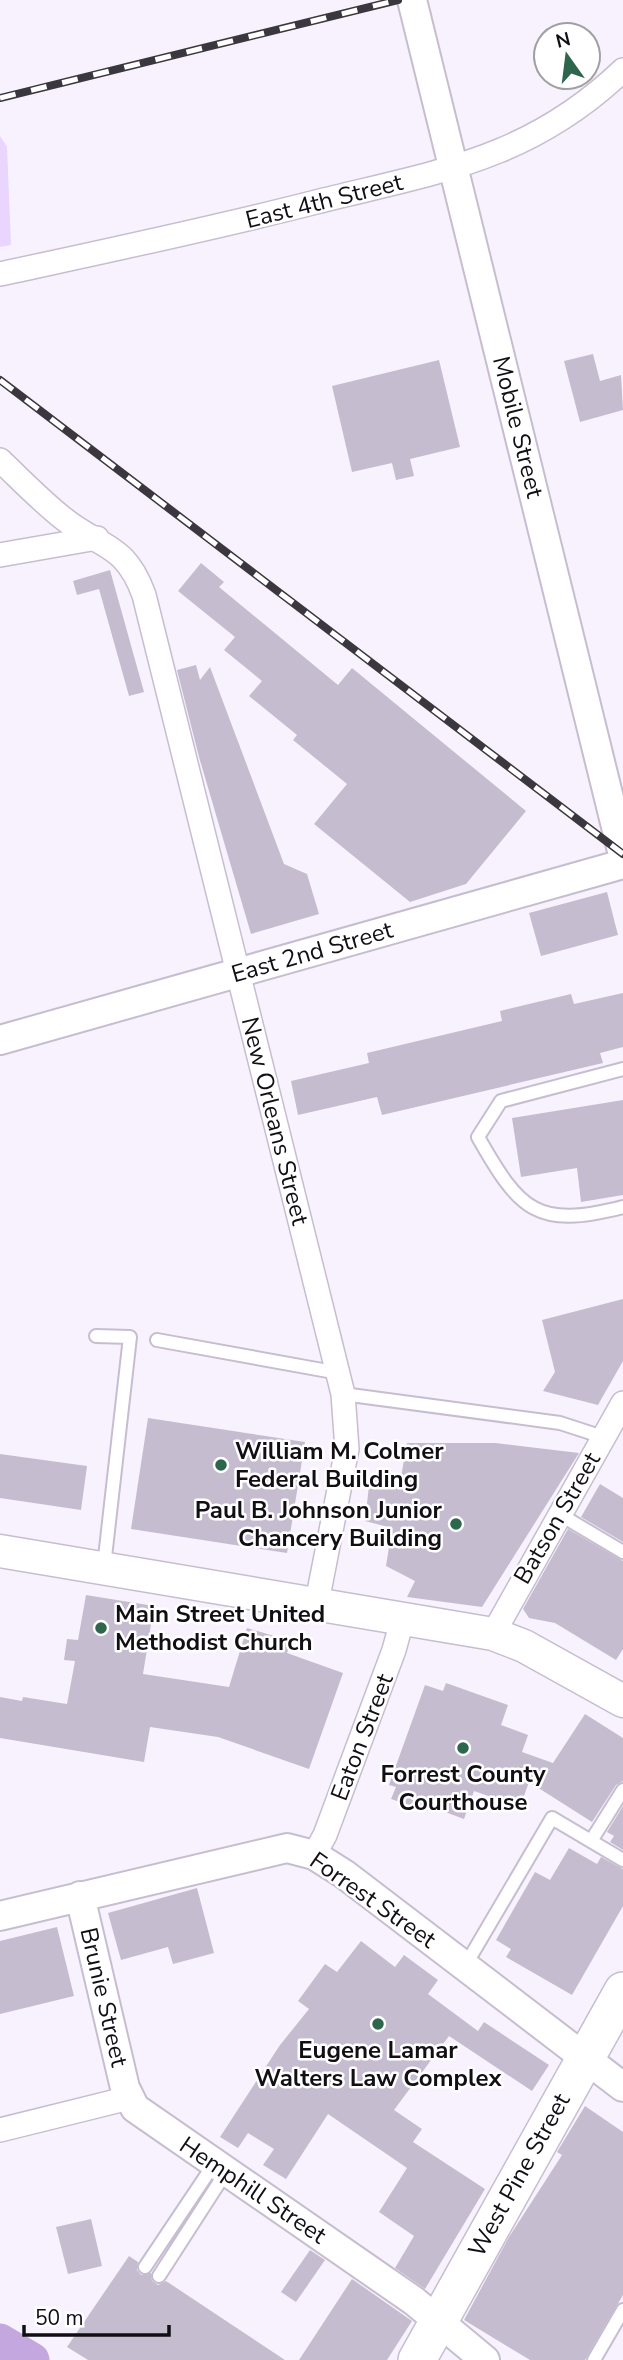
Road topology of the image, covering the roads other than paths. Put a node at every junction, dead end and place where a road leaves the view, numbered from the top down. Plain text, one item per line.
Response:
1 (412, 0) edge
2 (623, 69) edge
3 (455, 167) junction
4 (0, 274) edge
5 (0, 460) edge
6 (97, 538) junction
7 (0, 555) edge
8 (623, 855) edge
9 (623, 864) edge
10 (238, 973) junction
11 (0, 1040) edge
12 (623, 1069) edge
13 (623, 1207) edge
14 (96, 1336) dead end
15 (157, 1340) dead end
16 (341, 1384) junction
17 (623, 1403) edge
18 (603, 1437) junction
19 (559, 1514) junction
20 (0, 1551) edge
21 (623, 1552) edge
22 (104, 1566) junction
23 (317, 1602) junction
24 (403, 1617) junction
25 (493, 1634) junction
26 (623, 1701) edge
27 (623, 1790) edge
28 (591, 1841) junction
29 (314, 1855) junction
30 (623, 1860) edge
31 (80, 1896) junction
32 (0, 1916) edge
33 (465, 1966) junction
34 (623, 1991) edge
35 (584, 2057) junction
36 (623, 2087) edge
37 (129, 2098) junction
38 (0, 2130) edge
39 (220, 2168) junction
40 (145, 2267) dead end
41 (159, 2276) dead end
42 (623, 2310) edge
43 (438, 2323) junction
44 (417, 2360) edge
45 (485, 2360) edge
46 (594, 2360) edge

1 - 3 street, Mobile Street
2 - 3 street, East 4th Street
3 - 4 street, East 4th Street
3 - 8 street, Mobile Street
5 - 6 street, New Orleans Street
6 - 7 street
6 - 10 street, New Orleans Street
9 - 10 street, East 2nd Street
10 - 11 street, East 2nd Street
10 - 16 street, New Orleans Street
12 - 13 lane
14 - 22 lane
15 - 16 lane
16 - 18 lane
16 - 23 street, New Orleans Street
17 - 18 street, Batson Street
18 - 19 street, Batson Street
19 - 21 lane
19 - 25 street, Batson Street
20 - 22 main road
22 - 23 main road
23 - 24 main road
24 - 25 main road
24 - 29 street, Eaton Street
25 - 26 main road
27 - 28 lane
28 - 30 lane
28 - 33 lane
29 - 31 street, Forrest Street
29 - 33 street, Forrest Street
31 - 32 street, Forrest Street
31 - 37 street, Brunie Street
33 - 35 street, Forrest Street
34 - 35 main road, West Pine Street
35 - 36 street, Forrest Street
35 - 43 main road, West Pine Street
37 - 38 street
37 - 39 street, Hemphill Street
39 - 40 lane
39 - 41 lane
39 - 43 street, Hemphill Street
42 - 46 lane
43 - 44 main road, West Pine Street
43 - 45 street, Hemphill Street

